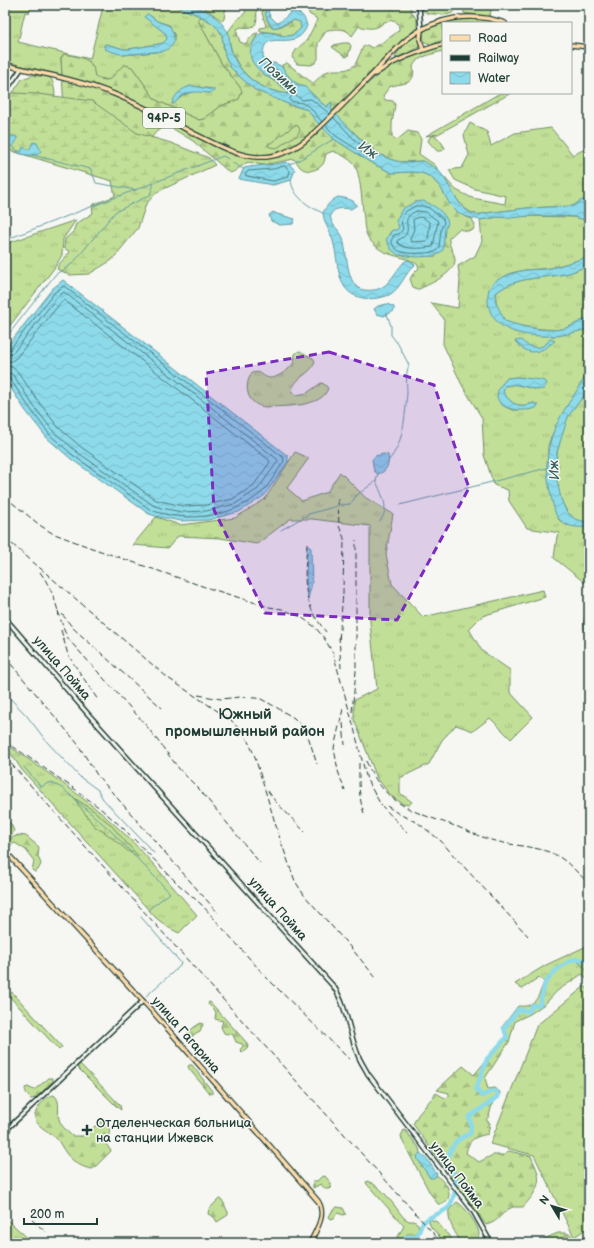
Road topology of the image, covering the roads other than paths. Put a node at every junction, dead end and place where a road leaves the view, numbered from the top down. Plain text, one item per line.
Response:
1 (419, 5) edge
2 (502, 22) edge
3 (421, 30) junction
4 (442, 44) edge
5 (572, 45) edge
6 (589, 46) edge
7 (423, 50) junction
8 (5, 65) edge
9 (21, 68) junction
10 (362, 85) junction
11 (5, 92) edge
12 (5, 618) edge
13 (5, 852) edge
14 (143, 1001) junction
15 (5, 1131) edge
16 (310, 1243) edge
17 (491, 1243) edge

1 - 3 main road
2 - 3 main road, 94Р-5
3 - 7 main road
3 - 10 main road, 94Р-5
4 - 7 main road, 94Р-5
5 - 6 main road
7 - 10 main road, 94Р-5
8 - 9 main road, 94Р-5
9 - 10 main road, 94Р-5
9 - 11 main road
12 - 17 main road, улица Пойма
13 - 14 main road, улица Гагарина
14 - 15 main road
14 - 16 main road, улица Гагарина

